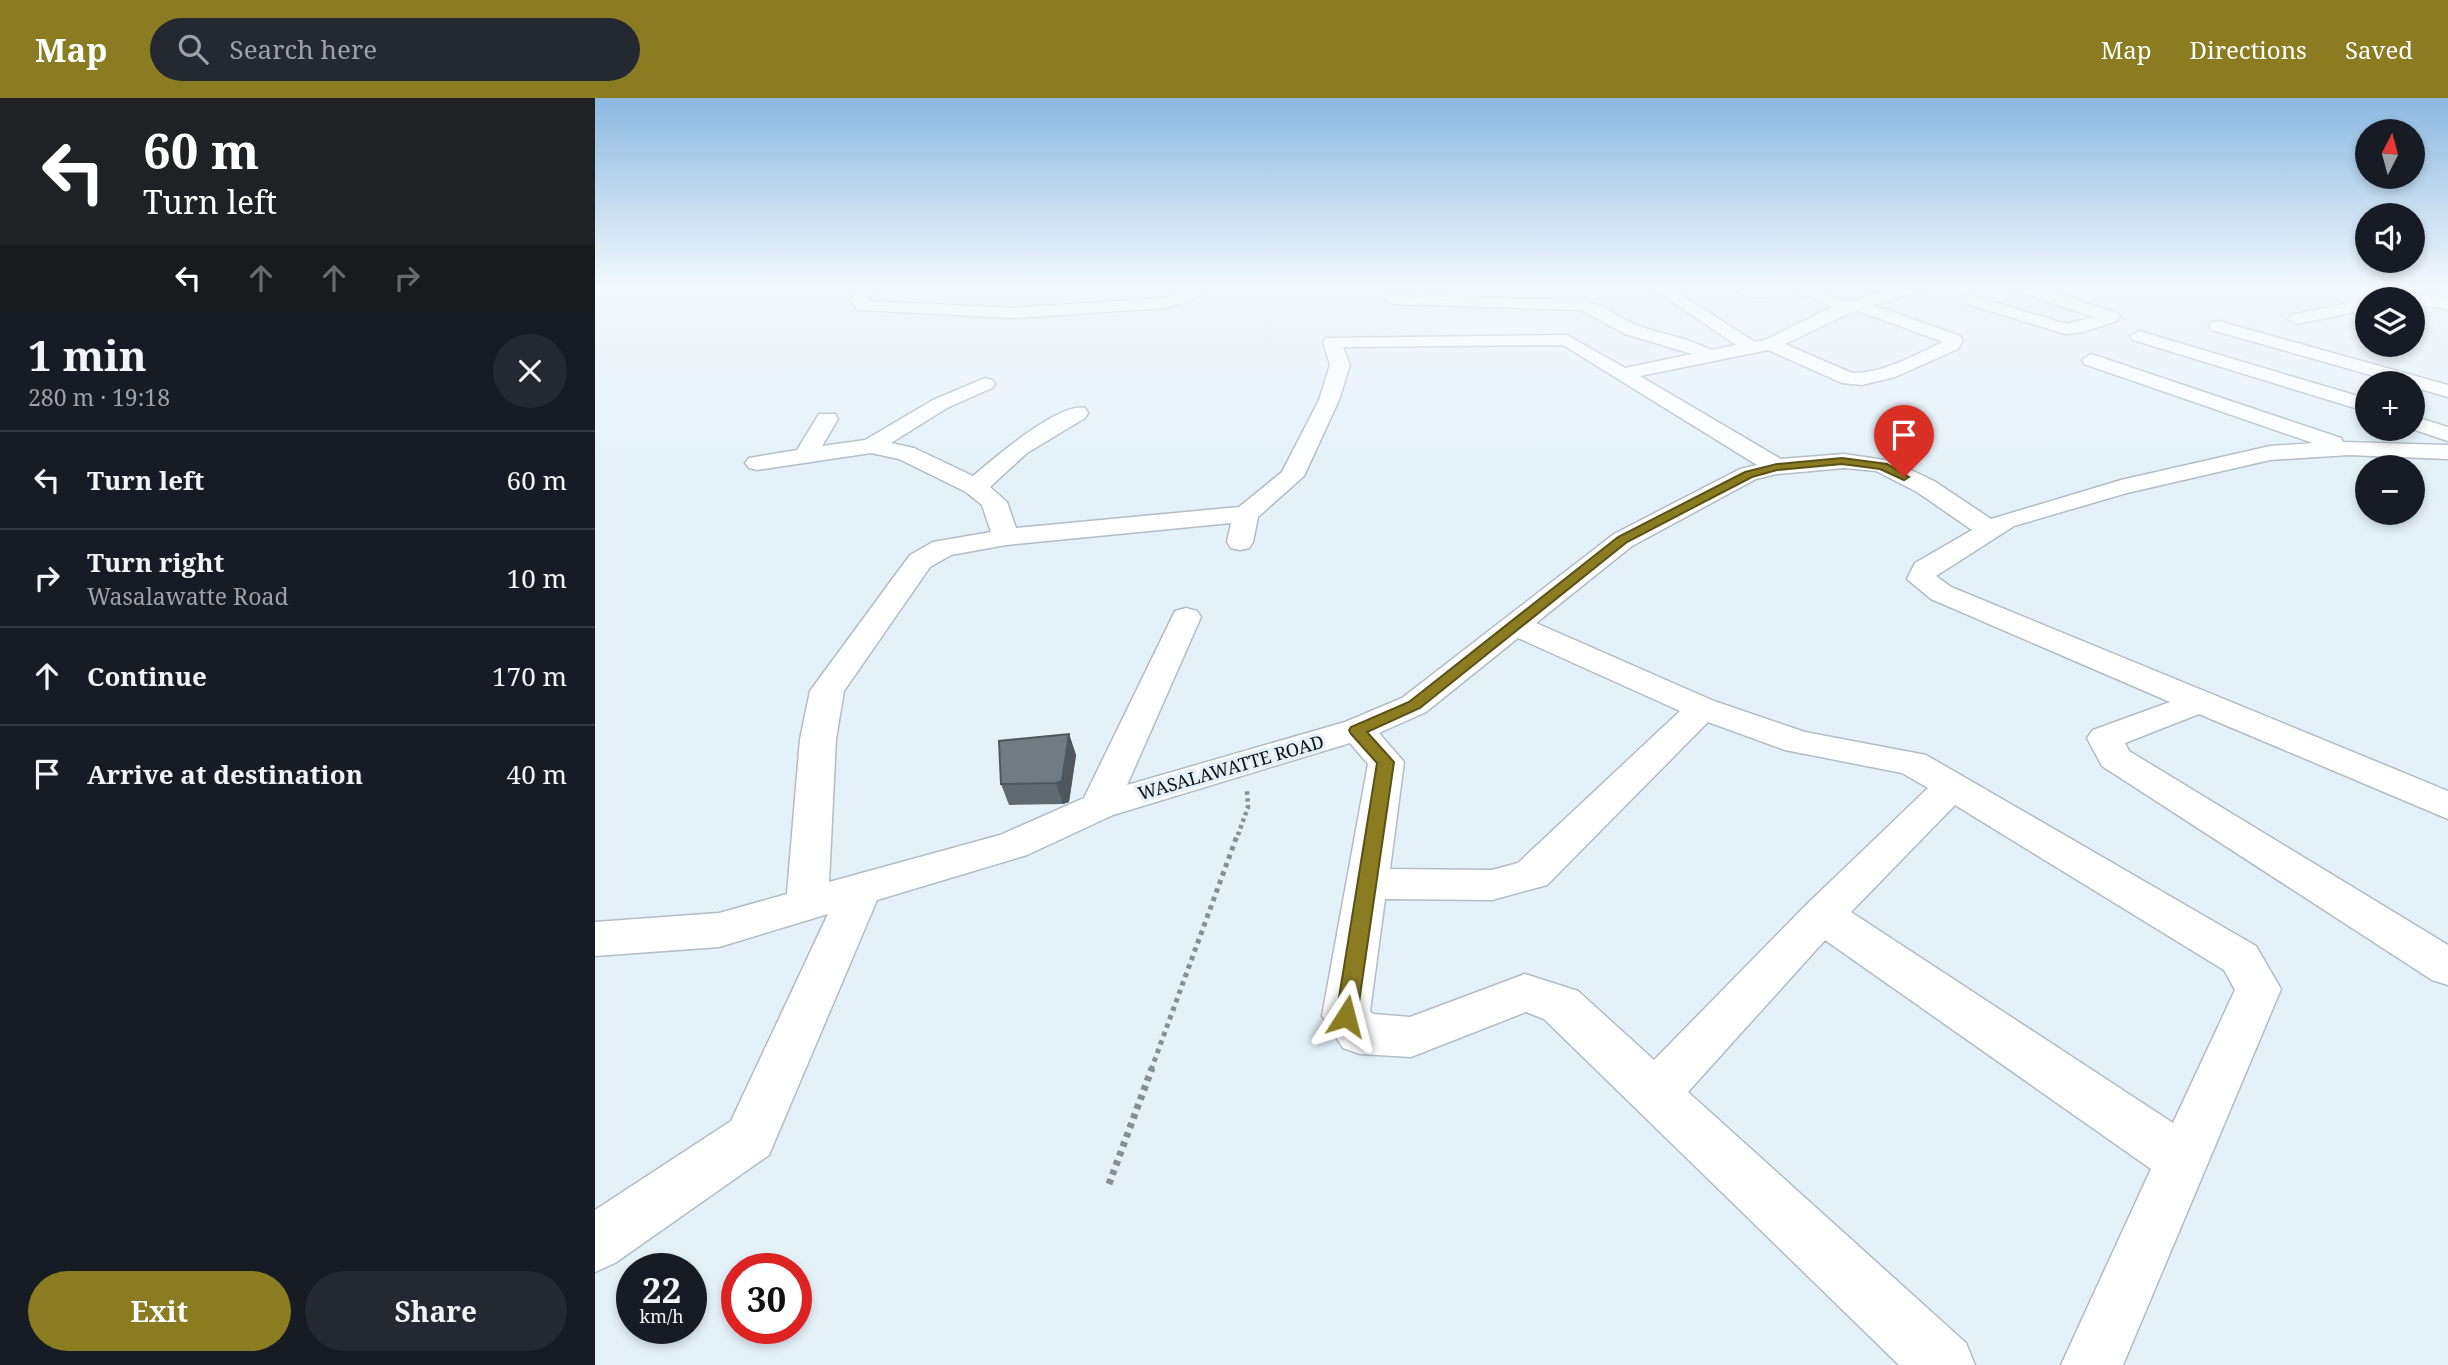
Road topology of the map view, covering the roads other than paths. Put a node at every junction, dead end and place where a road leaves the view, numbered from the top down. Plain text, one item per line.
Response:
1 (1333, 345) edge
2 (1575, 345) edge
3 (1686, 345) edge
4 (1760, 345) joint
5 (1952, 345) edge
6 (2170, 345) edge
7 (2286, 345) edge
8 (1709, 356) junction
9 (2091, 360) dead end
10 (1622, 374) junction
11 (985, 384) dead end
12 (2448, 391) edge
13 (2355, 403) edge
14 (1077, 413) dead end
15 (827, 419) dead end
16 (2425, 426) edge
17 (2448, 434) edge
18 (871, 446) junction
19 (2349, 448) junction
20 (2448, 452) edge
21 (805, 456) junction
22 (757, 463) dead end
23 (1777, 467) junction
24 (975, 487) junction
25 (1990, 530) junction
26 (1006, 537) junction
27 (1186, 617) dead end
28 (1515, 625) junction
29 (2201, 702) junction
30 (1702, 708) junction
31 (1357, 730) junction
32 (1952, 786) junction
33 (1099, 806) junction
34 (2448, 806) edge
35 (1367, 884) junction
36 (860, 890) junction
37 (807, 905) junction
38 (1822, 915) junction
39 (595, 939) edge
40 (2448, 967) edge
41 (1655, 1093) junction
42 (2183, 1160) junction
43 (595, 1243) edge
44 (1944, 1365) edge
45 (2092, 1365) edge

1 - 26 street
2 - 10 street
3 - 8 street
4 - 5 street
4 - 8 street
6 - 13 street
7 - 12 street
8 - 10 street
9 - 19 street
10 - 23 street
11 - 18 street
14 - 24 street
15 - 21 street
16 - 17 street
18 - 21 street
18 - 24 street
19 - 20 street
19 - 25 street
21 - 22 street
23 - 25 street, WASALAWATTE ROAD
23 - 28 street, WASALAWATTE ROAD
24 - 26 street
25 - 29 street
26 - 37 street
27 - 33 street
28 - 30 street
28 - 31 street, WASALAWATTE ROAD
29 - 34 street
29 - 40 street
30 - 32 street
30 - 35 street
31 - 33 street, WASALAWATTE ROAD
31 - 35 street
32 - 38 street
32 - 42 street
33 - 36 street, WASALAWATTE ROAD
35 - 41 street
36 - 37 street, WASALAWATTE ROAD
36 - 43 street
37 - 39 street, WASALAWATTE ROAD
38 - 41 street
38 - 42 street
41 - 44 street
42 - 45 street

